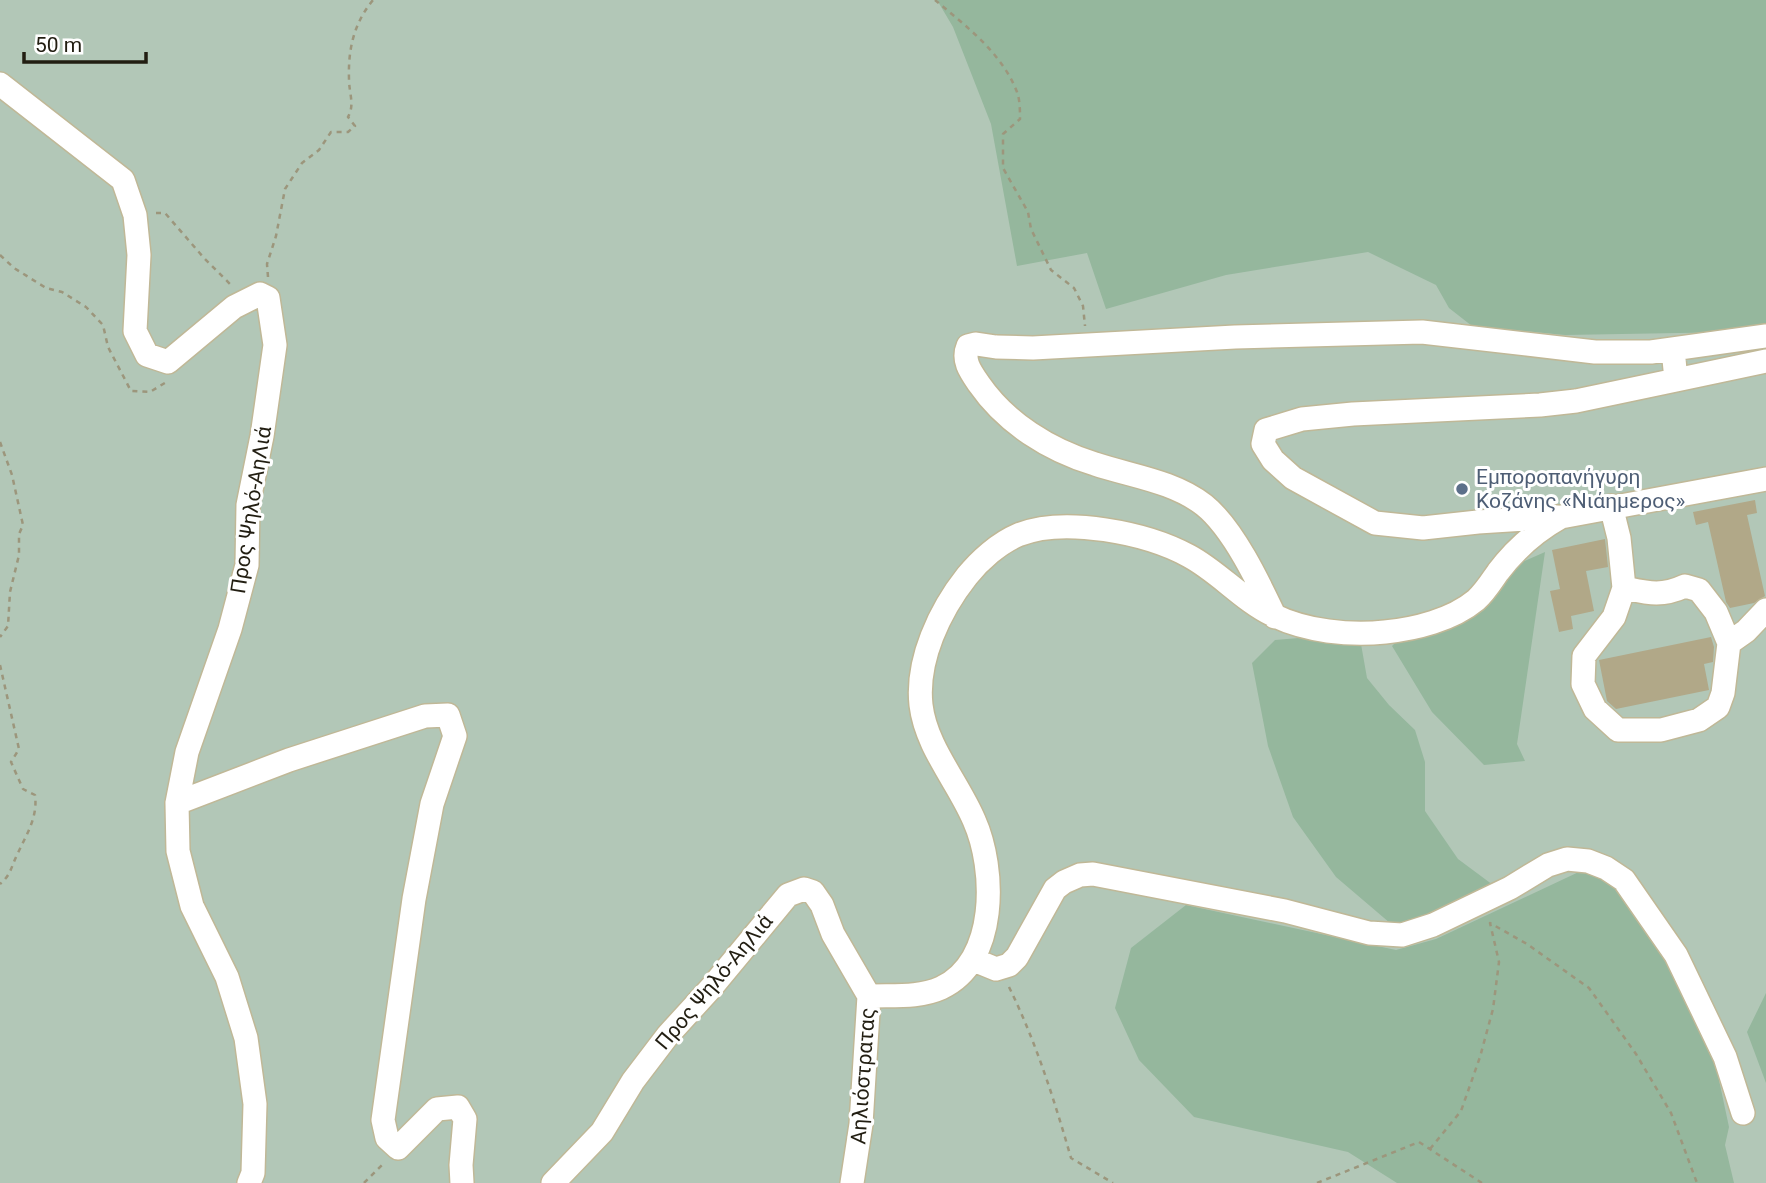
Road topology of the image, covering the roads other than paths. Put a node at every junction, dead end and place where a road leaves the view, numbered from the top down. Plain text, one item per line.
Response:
1 (0, 84) edge
2 (1766, 336) edge
3 (1673, 349) junction
4 (1766, 360) edge
5 (1676, 380) junction
6 (1766, 479) edge
7 (1611, 506) junction
8 (1561, 517) junction
9 (1623, 589) junction
10 (1766, 610) edge
11 (1275, 617) junction
12 (1729, 643) junction
13 (177, 803) junction
14 (974, 960) junction
15 (869, 996) junction
16 (1743, 1113) dead end
17 (249, 1183) edge
18 (462, 1183) edge
19 (552, 1183) edge
20 (852, 1183) edge

1 - 13 street, Προς Ψηλό-ΑηΛιά
2 - 3 street
3 - 5 street
3 - 11 street
4 - 5 street
5 - 8 street
6 - 7 street
7 - 8 street
7 - 9 street
8 - 11 street
9 - 12 street
9 - 12 street
10 - 12 street
11 - 14 street
13 - 17 street, Προς Ψηλό-ΑηΛιά
13 - 18 street
14 - 15 street, Αηλιόστρατας
14 - 16 street
15 - 19 street, Προς Ψηλό-ΑηΛιά
15 - 20 street, Αηλιόστρατας

